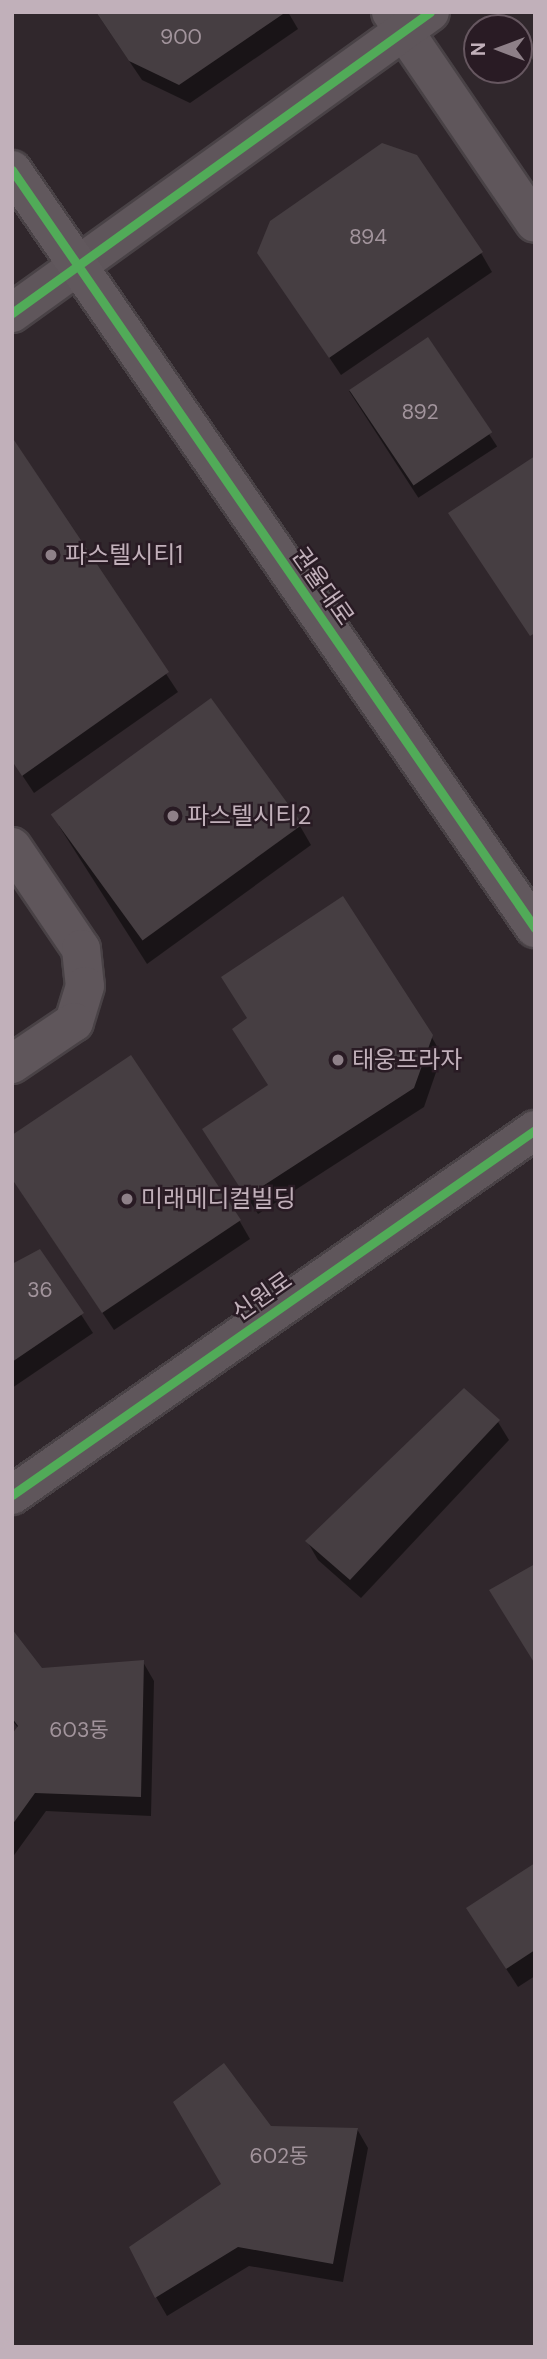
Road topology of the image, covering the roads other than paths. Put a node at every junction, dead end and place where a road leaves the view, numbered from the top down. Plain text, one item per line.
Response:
1 (408, 19) edge
2 (12, 170) edge
3 (535, 223) edge
4 (79, 266) junction
5 (12, 313) edge
6 (12, 847) edge
7 (535, 928) edge
8 (12, 1064) edge
9 (535, 1130) edge
10 (12, 1495) edge

1 - 3 street
1 - 4 street
2 - 4 main road, 권율대로
4 - 5 street
4 - 7 main road, 권율대로
6 - 8 street
9 - 10 street, 신원로

